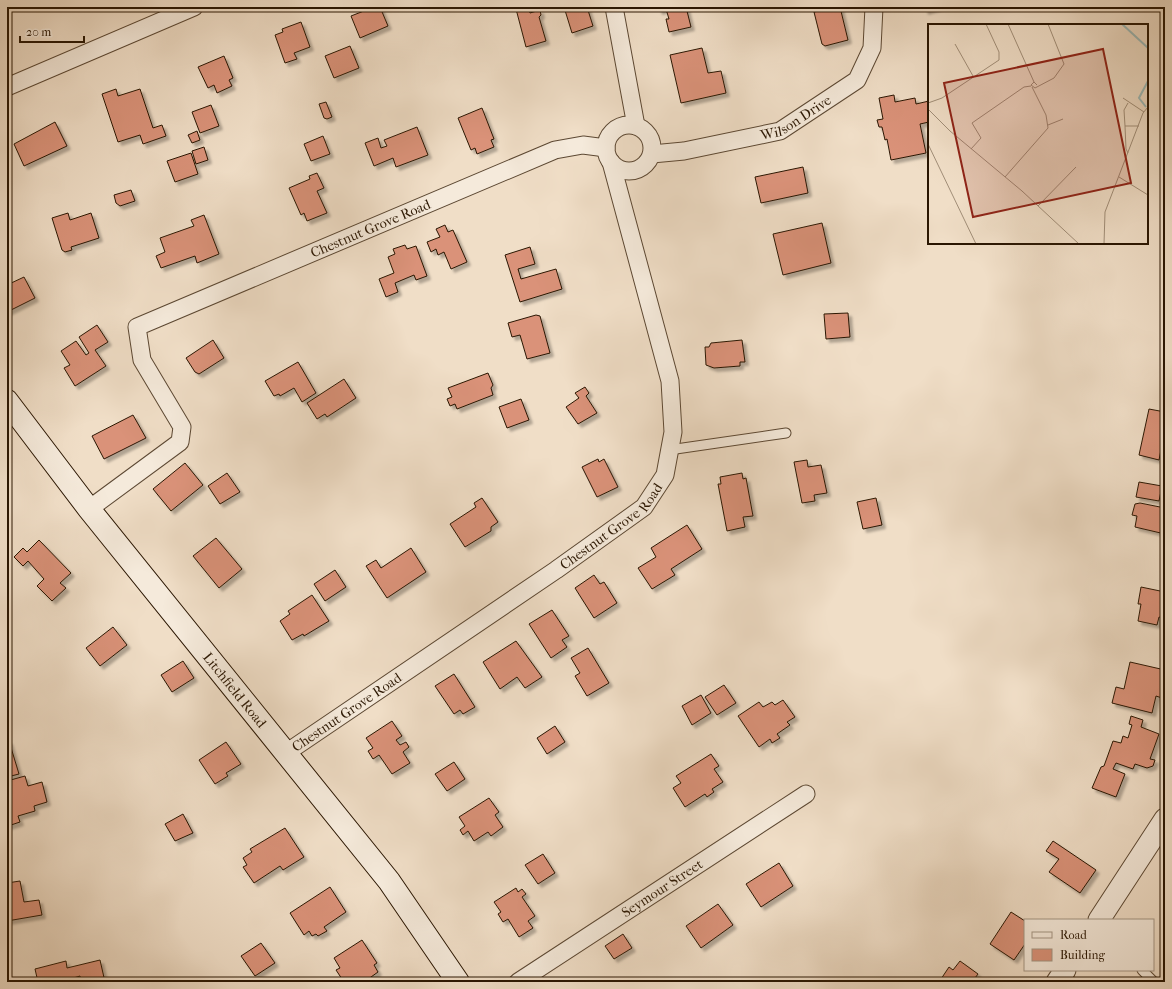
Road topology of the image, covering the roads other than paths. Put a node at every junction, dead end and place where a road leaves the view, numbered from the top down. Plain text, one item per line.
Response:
1 (194, 7) edge
2 (614, 7) edge
3 (874, 7) edge
4 (7, 87) edge
5 (636, 126) junction
6 (652, 154) junction
7 (608, 155) junction
8 (7, 401) edge
9 (786, 433) dead end
10 (669, 450) junction
11 (89, 509) junction
12 (286, 753) junction
13 (806, 794) dead end
14 (1165, 819) edge
15 (1100, 919) edge
16 (1064, 971) edge
17 (1143, 971) edge
18 (458, 982) edge
19 (518, 982) edge
20 (1057, 982) edge
21 (1154, 982) edge

1 - 4 street
2 - 5 street
3 - 6 street, Wilson Drive
5 - 6 street
5 - 7 street
6 - 7 street, Chestnut Grove Road
7 - 10 street, Chestnut Grove Road
7 - 11 street, Chestnut Grove Road
8 - 11 main road, Litchfield Road
9 - 10 lane
10 - 12 street, Chestnut Grove Road
11 - 12 main road, Litchfield Road
12 - 18 main road, Litchfield Road
13 - 19 street, Seymour Street
14 - 15 street
16 - 20 street
17 - 21 lane

